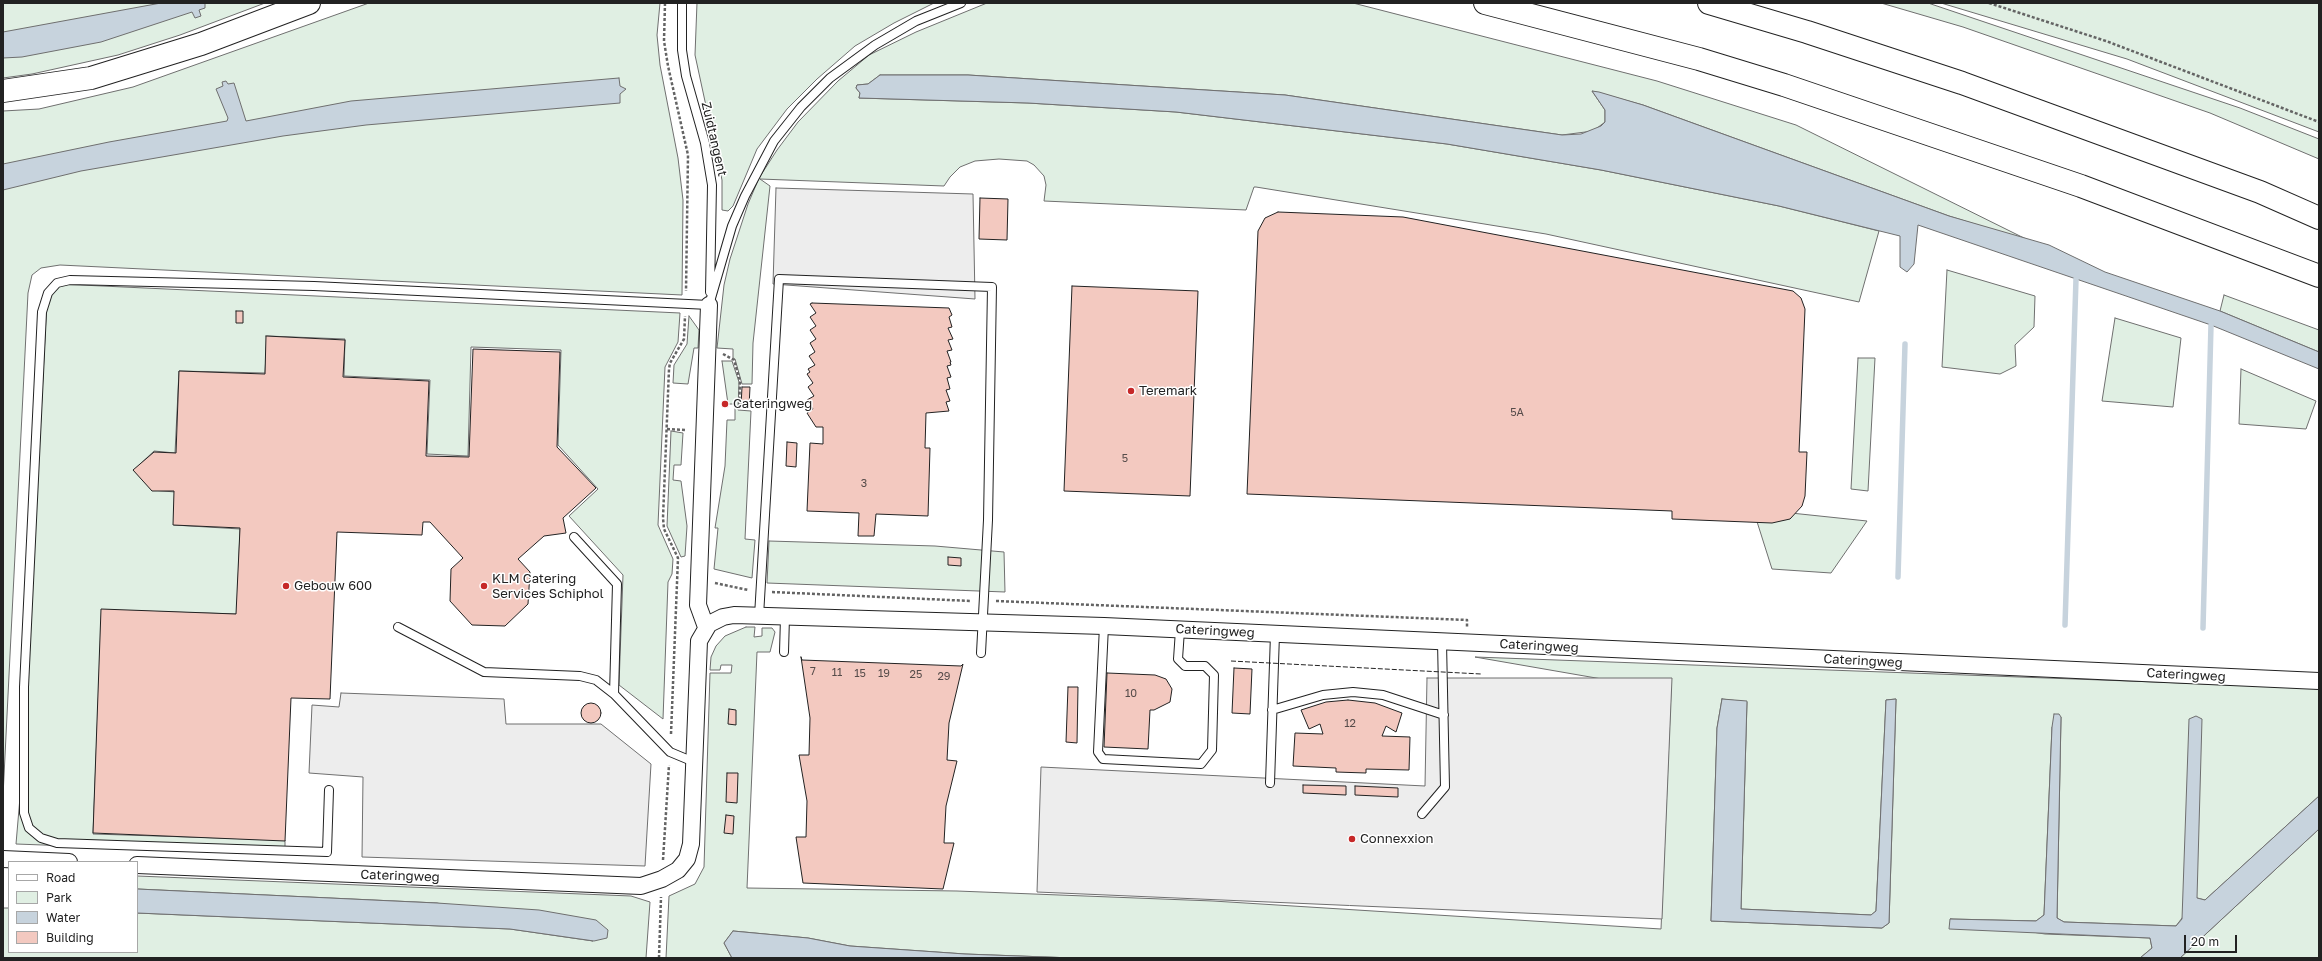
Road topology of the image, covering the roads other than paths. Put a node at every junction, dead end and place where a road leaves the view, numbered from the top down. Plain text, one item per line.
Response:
1 (309, 3) edge
2 (682, 3) edge
3 (962, 3) edge
4 (1485, 3) edge
5 (1709, 3) edge
6 (3, 91) edge
7 (2319, 218) edge
8 (2319, 276) edge
9 (709, 305) junction
10 (574, 537) dead end
11 (759, 616) junction
12 (785, 616) junction
13 (982, 621) junction
14 (1104, 626) junction
15 (398, 627) dead end
16 (706, 627) junction
17 (1180, 630) junction
18 (1275, 634) junction
19 (1442, 642) junction
20 (784, 652) dead end
21 (981, 653) dead end
22 (2319, 681) edge
23 (614, 694) junction
24 (1272, 710) junction
25 (1444, 715) junction
26 (694, 762) junction
27 (1270, 783) dead end
28 (329, 790) dead end
29 (1422, 814) dead end
30 (3, 859) edge
31 (47, 861) edge
32 (138, 865) edge

1 - 6 highway
2 - 9 lane, Zuidtangent
3 - 9 lane
4 - 8 highway
5 - 7 highway
9 - 16 street
9 - 28 lane
10 - 23 lane
11 - 12 street, Cateringweg
11 - 13 lane
11 - 16 street, Cateringweg
12 - 13 street, Cateringweg
12 - 20 lane
13 - 14 street, Cateringweg
13 - 21 lane
14 - 17 street, Cateringweg
14 - 17 lane
15 - 23 lane
16 - 26 street, Cateringweg
17 - 18 street, Cateringweg
18 - 19 street, Cateringweg
18 - 24 lane
19 - 22 street, Cateringweg
19 - 25 lane
23 - 26 lane
24 - 25 lane
24 - 27 lane
25 - 29 lane
26 - 32 street, Cateringweg
30 - 31 street

